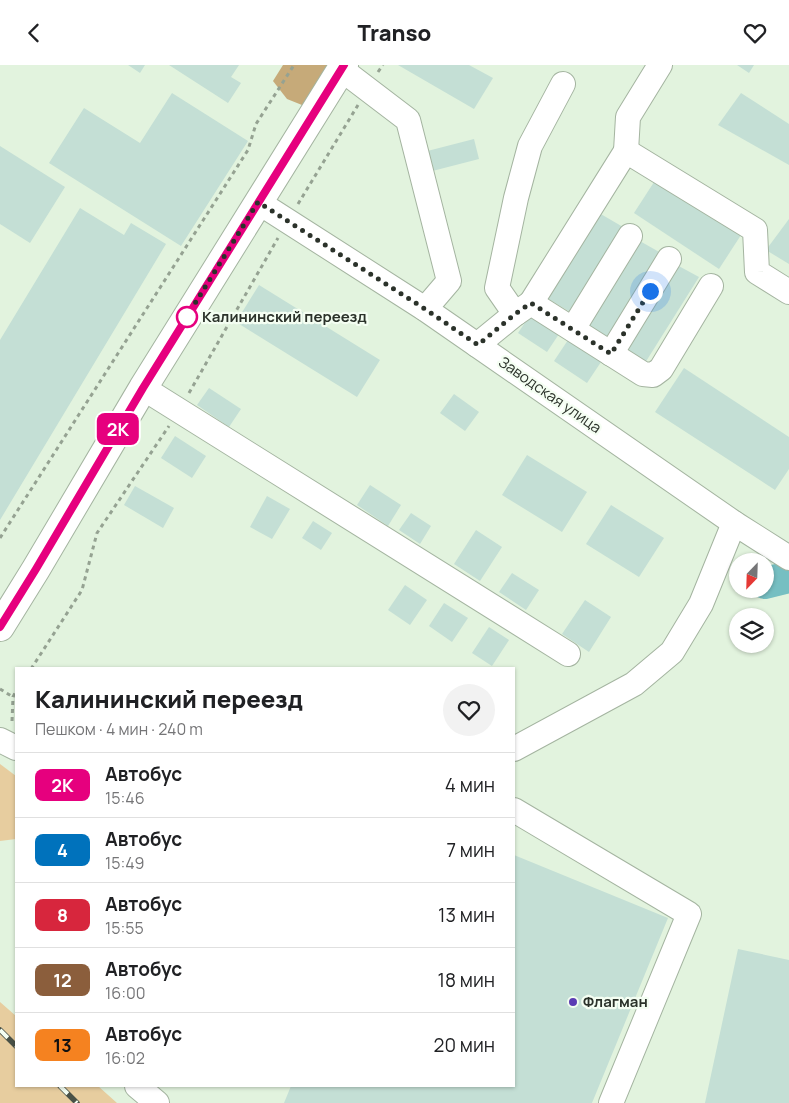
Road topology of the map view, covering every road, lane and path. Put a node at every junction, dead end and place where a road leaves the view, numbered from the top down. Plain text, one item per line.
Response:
1 (294, 65) edge
2 (383, 65) edge
3 (660, 65) edge
4 (342, 67) edge
5 (562, 84) dead end
6 (368, 89) junction
7 (626, 151) junction
8 (258, 202) junction
9 (288, 221) junction
10 (630, 236) dead end
11 (669, 259) dead end
12 (711, 286) dead end
13 (789, 292) edge
14 (523, 308) junction
15 (425, 309) junction
16 (573, 329) junction
17 (478, 345) junction
18 (611, 354) junction
19 (143, 388) junction
20 (179, 411) junction
21 (734, 523) junction
22 (0, 538) edge
23 (789, 559) edge
24 (0, 627) edge
25 (568, 654) dead end
26 (32, 667) edge
27 (0, 689) edge
28 (15, 692) edge
29 (12, 697) junction
30 (6, 731) edge
31 (15, 746) edge
32 (515, 748) edge
33 (515, 812) edge
34 (138, 1087) edge
35 (157, 1103) edge
36 (611, 1103) edge

1 - 22 path
2 - 6 path
3 - 7 street
4 - 6 street
4 - 8 main road
5 - 14 street
6 - 9 path
6 - 15 street
7 - 13 street
7 - 14 street
8 - 9 street, Заводская улица
8 - 19 main road
9 - 15 street, Заводская улица
9 - 20 path
10 - 16 street
11 - 18 street
12 - 18 street
14 - 16 street
14 - 17 street
15 - 17 street, Заводская улица
16 - 18 street
17 - 21 street, Заводская улица
19 - 20 street
19 - 24 main road
20 - 25 street
20 - 26 path
21 - 23 street, Заводская улица
21 - 32 street
27 - 29 path
28 - 29 path
29 - 30 path
30 - 31 street
33 - 36 street
34 - 35 street

